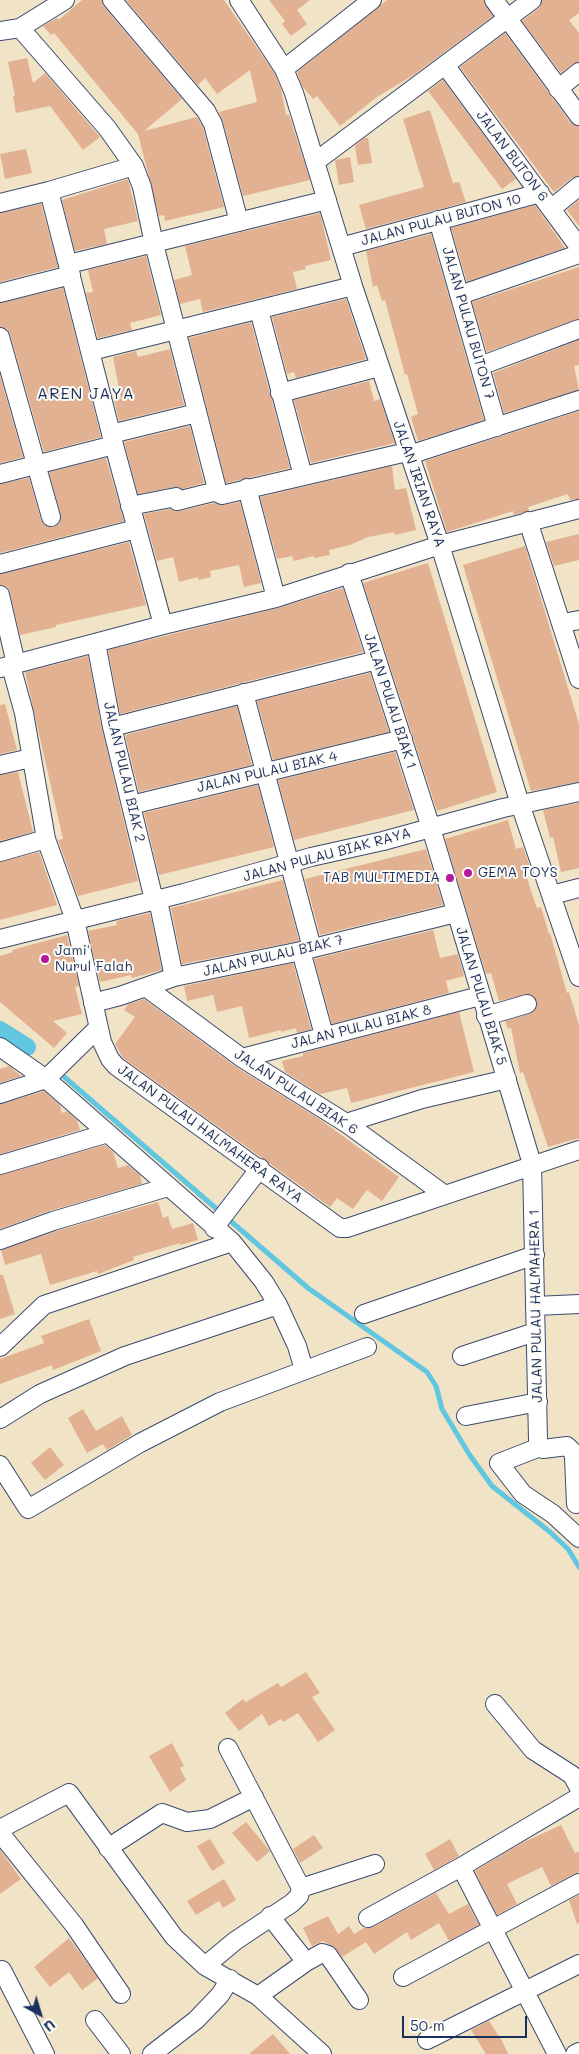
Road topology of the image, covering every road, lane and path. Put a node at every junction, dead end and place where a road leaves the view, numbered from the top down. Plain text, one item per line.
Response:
1 (65, 0) edge
2 (112, 0) edge
3 (239, 0) edge
4 (372, 0) edge
5 (494, 0) edge
6 (532, 0) edge
7 (507, 19) junction
8 (20, 28) junction
9 (0, 31) edge
10 (445, 65) junction
11 (284, 70) junction
12 (579, 72) edge
13 (558, 88) junction
14 (579, 116) edge
15 (315, 162) junction
16 (134, 166) junction
17 (579, 186) edge
18 (49, 191) junction
19 (540, 193) junction
20 (1, 198) edge
21 (327, 200) junction
22 (551, 209) junction
23 (438, 220) junction
24 (239, 222) junction
25 (154, 244) junction
26 (342, 247) junction
27 (579, 247) edge
28 (579, 254) edge
29 (70, 270) junction
30 (353, 286) junction
31 (0, 293) edge
32 (460, 295) junction
33 (259, 310) junction
34 (579, 329) edge
35 (176, 330) junction
36 (0, 337) edge
37 (91, 351) junction
38 (480, 366) junction
39 (379, 367) junction
40 (6, 379) edge
41 (280, 393) junction
42 (579, 400) edge
43 (197, 413) junction
44 (497, 427) junction
45 (112, 439) junction
46 (408, 453) junction
47 (36, 464) junction
48 (0, 474) edge
49 (303, 476) junction
50 (247, 488) junction
51 (217, 492) junction
52 (130, 506) junction
53 (579, 509) edge
54 (51, 517) dead end
55 (528, 521) junction
56 (136, 529) junction
57 (440, 544) junction
58 (0, 564) edge
59 (348, 573) junction
60 (0, 595) edge
61 (276, 598) junction
62 (571, 622) edge
63 (163, 625) junction
64 (96, 643) junction
65 (378, 660) junction
66 (9, 666) edge
67 (579, 679) edge
68 (244, 693) junction
69 (112, 727) junction
70 (403, 739) junction
71 (31, 758) junction
72 (0, 765) edge
73 (264, 773) junction
74 (579, 792) edge
75 (520, 804) junction
76 (130, 805) junction
77 (431, 828) junction
78 (46, 839) junction
79 (0, 852) edge
80 (290, 864) junction
81 (579, 888) edge
82 (552, 895) junction
83 (156, 900) junction
84 (456, 913) junction
85 (75, 920) junction
86 (0, 939) edge
87 (307, 949) junction
88 (174, 977) junction
89 (579, 977) edge
90 (147, 988) junction
91 (480, 996) junction
92 (92, 1002) junction
93 (527, 1004) dead end
94 (486, 1016) junction
95 (98, 1028) junction
96 (324, 1035) junction
97 (0, 1047) edge
98 (242, 1058) junction
99 (48, 1076) junction
100 (507, 1079) junction
101 (0, 1094) edge
102 (346, 1123) junction
103 (108, 1134) junction
104 (579, 1150) edge
105 (532, 1164) junction
106 (0, 1165) edge
107 (260, 1168) junction
108 (168, 1187) junction
109 (445, 1196) junction
110 (222, 1219) junction
111 (0, 1240) edge
112 (232, 1242) junction
113 (535, 1255) junction
114 (579, 1304) edge
115 (278, 1305) junction
116 (535, 1306) junction
117 (364, 1314) dead end
118 (535, 1332) junction
119 (0, 1347) edge
120 (367, 1347) dead end
121 (462, 1356) dead end
122 (304, 1370) junction
123 (538, 1402) junction
124 (466, 1416) dead end
125 (0, 1419) edge
126 (540, 1447) junction
127 (0, 1465) edge
128 (576, 1504) dead end
129 (579, 1538) edge
130 (495, 1704) dead end
131 (228, 1748) dead end
132 (578, 1794) edge
133 (254, 1796) junction
134 (0, 1831) edge
135 (108, 1848) junction
136 (375, 1864) dead end
137 (461, 1866) junction
138 (579, 1882) edge
139 (300, 1888) junction
140 (270, 1916) junction
141 (368, 1918) dead end
142 (494, 1929) junction
143 (306, 1962) junction
144 (579, 1964) edge
145 (205, 1966) junction
146 (2, 1970) dead end
147 (403, 1977) dead end
148 (230, 1979) junction
149 (525, 1991) junction
150 (122, 1994) dead end
151 (258, 1996) junction
152 (359, 2000) dead end
153 (96, 2020) dead end
154 (427, 2040) dead end
155 (579, 2052) edge
156 (45, 2054) edge
157 (121, 2054) edge
158 (152, 2054) edge
159 (322, 2054) edge
160 (557, 2054) edge
161 (575, 2054) edge

1 - 8 street
2 - 24 street
3 - 11 street, JALAN IRIAN RAYA
4 - 11 street
5 - 7 street
6 - 7 street
7 - 10 street
7 - 13 street
8 - 9 street
8 - 16 street
10 - 15 street
10 - 19 street, JALAN BUTON 6
11 - 15 street, JALAN IRIAN RAYA
12 - 13 street
13 - 14 street
15 - 21 street, JALAN IRIAN RAYA
16 - 18 street
16 - 25 street
17 - 22 street
18 - 20 street
18 - 29 street
19 - 22 street, JALAN BUTON 6
19 - 23 street, JALAN PULAU BUTON 10
21 - 24 street
21 - 26 street, JALAN IRIAN RAYA
22 - 27 street, JALAN BUTON 6
23 - 26 street, JALAN PULAU BUTON 10
23 - 32 street, JALAN PULAU BUTON 7
24 - 25 street
25 - 29 street
25 - 35 street
26 - 30 street, JALAN IRIAN RAYA
28 - 32 street
29 - 31 street
29 - 37 street
30 - 33 street
30 - 39 street, JALAN IRIAN RAYA
32 - 38 street, JALAN PULAU BUTON 7
33 - 35 street
33 - 41 street
34 - 38 street
35 - 37 street
35 - 43 street
36 - 40 street
37 - 45 street
38 - 44 street, JALAN PULAU BUTON 7
39 - 41 street
39 - 46 street, JALAN IRIAN RAYA
40 - 47 street
41 - 49 street
42 - 44 street
43 - 45 street
43 - 51 street
44 - 46 street
45 - 47 street
45 - 52 street
46 - 49 street
46 - 57 street, JALAN IRIAN RAYA
47 - 48 street
47 - 54 street
49 - 50 street
50 - 51 street
50 - 61 street
51 - 52 street
52 - 56 street
53 - 55 street
55 - 57 street
55 - 62 street
56 - 58 street
56 - 63 street
57 - 59 street
57 - 75 street, JALAN IRIAN RAYA
59 - 61 street
59 - 65 street, JALAN PULAU BIAK 1
60 - 66 street, JALAN PULAU HALMAHERA RAYA
61 - 63 street
62 - 67 street
63 - 64 street
64 - 66 street
64 - 69 street, JALAN PULAU BIAK 2
65 - 68 street
65 - 70 street, JALAN PULAU BIAK 1
66 - 71 street, JALAN PULAU HALMAHERA RAYA
68 - 69 street
68 - 73 street
69 - 76 street, JALAN PULAU BIAK 2
70 - 73 street, JALAN PULAU BIAK 4
70 - 77 street, JALAN PULAU BIAK 1
71 - 72 street
71 - 78 street, JALAN PULAU HALMAHERA RAYA
73 - 76 street, JALAN PULAU BIAK 4
73 - 80 street
74 - 75 street, JALAN PULAU BIAK RAYA
75 - 77 street, JALAN PULAU BIAK RAYA
75 - 82 street, JALAN IRIAN RAYA
76 - 83 street, JALAN PULAU BIAK 2
77 - 80 street, JALAN PULAU BIAK RAYA
77 - 84 street, JALAN PULAU BIAK 5
78 - 79 street
78 - 85 street, JALAN PULAU HALMAHERA RAYA
80 - 83 street, JALAN PULAU BIAK RAYA
80 - 87 street
81 - 82 street
82 - 89 street, JALAN IRIAN RAYA
83 - 85 street, JALAN PULAU BIAK RAYA
83 - 88 street
84 - 87 street, JALAN PULAU BIAK 7
84 - 91 street, JALAN PULAU BIAK 5
85 - 86 street, JALAN PULAU BIAK RAYA
85 - 92 street, JALAN PULAU HALMAHERA RAYA
87 - 88 street, JALAN PULAU BIAK 7
87 - 96 street
88 - 90 street, JALAN PULAU BIAK 7
90 - 92 street, JALAN PULAU BIAK 7
90 - 98 street, JALAN PULAU BIAK 6
91 - 94 street, JALAN PULAU BIAK 5
91 - 96 street, JALAN PULAU BIAK 8
92 - 95 street, JALAN PULAU HALMAHERA RAYA
93 - 94 street
94 - 100 street, JALAN PULAU BIAK 5
95 - 99 street
95 - 107 street, JALAN PULAU HALMAHERA RAYA
96 - 98 street, JALAN PULAU BIAK 8
97 - 99 street
98 - 102 street, JALAN PULAU BIAK 6
99 - 101 street
99 - 103 street
100 - 102 street
100 - 105 street, JALAN PULAU BIAK 5
102 - 109 street, JALAN PULAU BIAK 6
103 - 106 street
103 - 108 street
104 - 105 street, JALAN PULAU HALMAHERA RAYA
105 - 109 street, JALAN PULAU HALMAHERA RAYA
105 - 113 street, JALAN PULAU HALMAHERA 1
107 - 109 street, JALAN PULAU HALMAHERA RAYA
107 - 110 street
108 - 110 street
108 - 111 street
110 - 112 street
112 - 115 street
112 - 119 street
113 - 116 street, JALAN PULAU HALMAHERA 1
113 - 117 street
114 - 116 street
115 - 122 street
115 - 125 street
116 - 118 street, JALAN PULAU HALMAHERA 1
118 - 121 street
118 - 123 street, JALAN PULAU HALMAHERA 1
120 - 122 street
122 - 127 street
123 - 124 street
123 - 126 street, JALAN PULAU HALMAHERA 1
126 - 128 street
126 - 129 street
130 - 132 street
131 - 133 street
132 - 137 street
133 - 135 street
133 - 139 street
134 - 135 street
134 - 150 street
135 - 145 street
136 - 139 street
137 - 141 street
137 - 142 street
138 - 142 street
139 - 140 street
140 - 143 street
140 - 145 street
142 - 147 street
142 - 149 street
143 - 151 street
143 - 152 street
144 - 149 street
145 - 148 street
146 - 156 street
148 - 151 street
148 - 158 street
149 - 154 street
149 - 160 street
151 - 159 street
153 - 157 street
155 - 161 street

